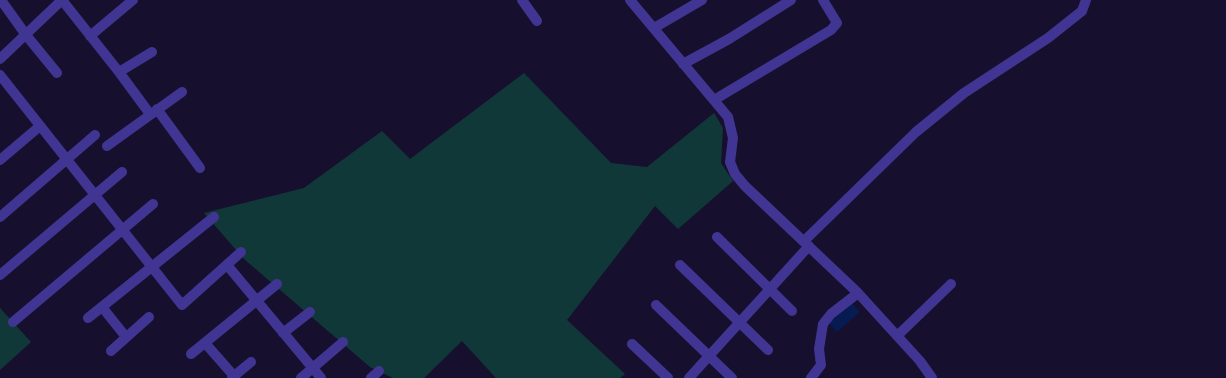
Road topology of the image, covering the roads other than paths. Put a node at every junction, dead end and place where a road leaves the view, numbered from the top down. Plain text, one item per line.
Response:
1 (1, 0) edge
2 (62, 0) edge
3 (133, 0) edge
4 (522, 0) edge
5 (630, 0) edge
6 (702, 0) edge
7 (791, 0) edge
8 (823, 0) edge
9 (1086, 0) edge
10 (537, 21) dead end
11 (654, 28) junction
12 (26, 35) junction
13 (90, 36) junction
14 (152, 52) dead end
15 (0, 59) edge
16 (683, 64) junction
17 (119, 72) junction
18 (57, 73) dead end
19 (0, 75) edge
20 (182, 92) dead end
21 (714, 100) junction
22 (153, 111) junction
23 (40, 126) junction
24 (95, 135) dead end
25 (107, 146) dead end
26 (1, 157) edge
27 (67, 159) junction
28 (200, 168) dead end
29 (122, 172) dead end
30 (95, 195) junction
31 (153, 204) dead end
32 (0, 217) edge
33 (214, 217) dead end
34 (122, 230) junction
35 (717, 237) dead end
36 (807, 243) junction
37 (241, 252) dead end
38 (227, 265) junction
39 (680, 265) dead end
40 (152, 267) junction
41 (0, 275) edge
42 (277, 284) dead end
43 (951, 284) dead end
44 (770, 290) junction
45 (858, 293) junction
46 (256, 301) junction
47 (656, 305) dead end
48 (102, 307) junction
49 (792, 311) dead end
50 (310, 312) dead end
51 (149, 317) dead end
52 (88, 318) dead end
53 (13, 322) dead end
54 (741, 322) junction
55 (284, 334) junction
56 (897, 336) junction
57 (126, 337) junction
58 (344, 342) dead end
59 (205, 343) junction
60 (632, 344) dead end
61 (768, 350) dead end
62 (111, 351) dead end
63 (191, 354) dead end
64 (709, 357) junction
65 (251, 362) dead end
66 (312, 368) junction
67 (233, 377) edge
68 (301, 378) edge
69 (321, 378) edge
70 (668, 378) edge
71 (689, 378) edge
72 (732, 378) edge
73 (811, 378) edge
74 (932, 378) edge

1 - 12 street
2 - 12 street
2 - 13 street
3 - 13 street
4 - 10 street
5 - 11 street
6 - 11 street
7 - 16 street
8 - 21 street
9 - 36 street
11 - 16 street
12 - 15 street
12 - 18 street
13 - 17 street
14 - 17 street
16 - 21 street
17 - 22 street
19 - 23 street
20 - 22 street
21 - 36 street
22 - 25 street
22 - 28 street
23 - 26 street
23 - 27 street
24 - 27 street
27 - 30 street
27 - 32 street
29 - 30 street
30 - 34 street
30 - 41 street
31 - 34 street
33 - 40 street
34 - 40 street
34 - 53 street
35 - 44 street
36 - 44 street
36 - 45 street
37 - 38 street
38 - 40 street
38 - 46 street
39 - 54 street
40 - 48 street
42 - 46 street
43 - 56 street
44 - 49 street
44 - 54 street
45 - 56 street
45 - 73 street
46 - 55 street
46 - 59 street
47 - 64 street
48 - 52 street
48 - 57 street
50 - 55 street
51 - 57 street
54 - 61 street
54 - 64 street
55 - 66 street
56 - 74 street
57 - 62 street
58 - 66 street
59 - 63 street
59 - 67 street
60 - 70 street
64 - 71 street
64 - 72 street
65 - 67 street
66 - 68 street
66 - 69 street

